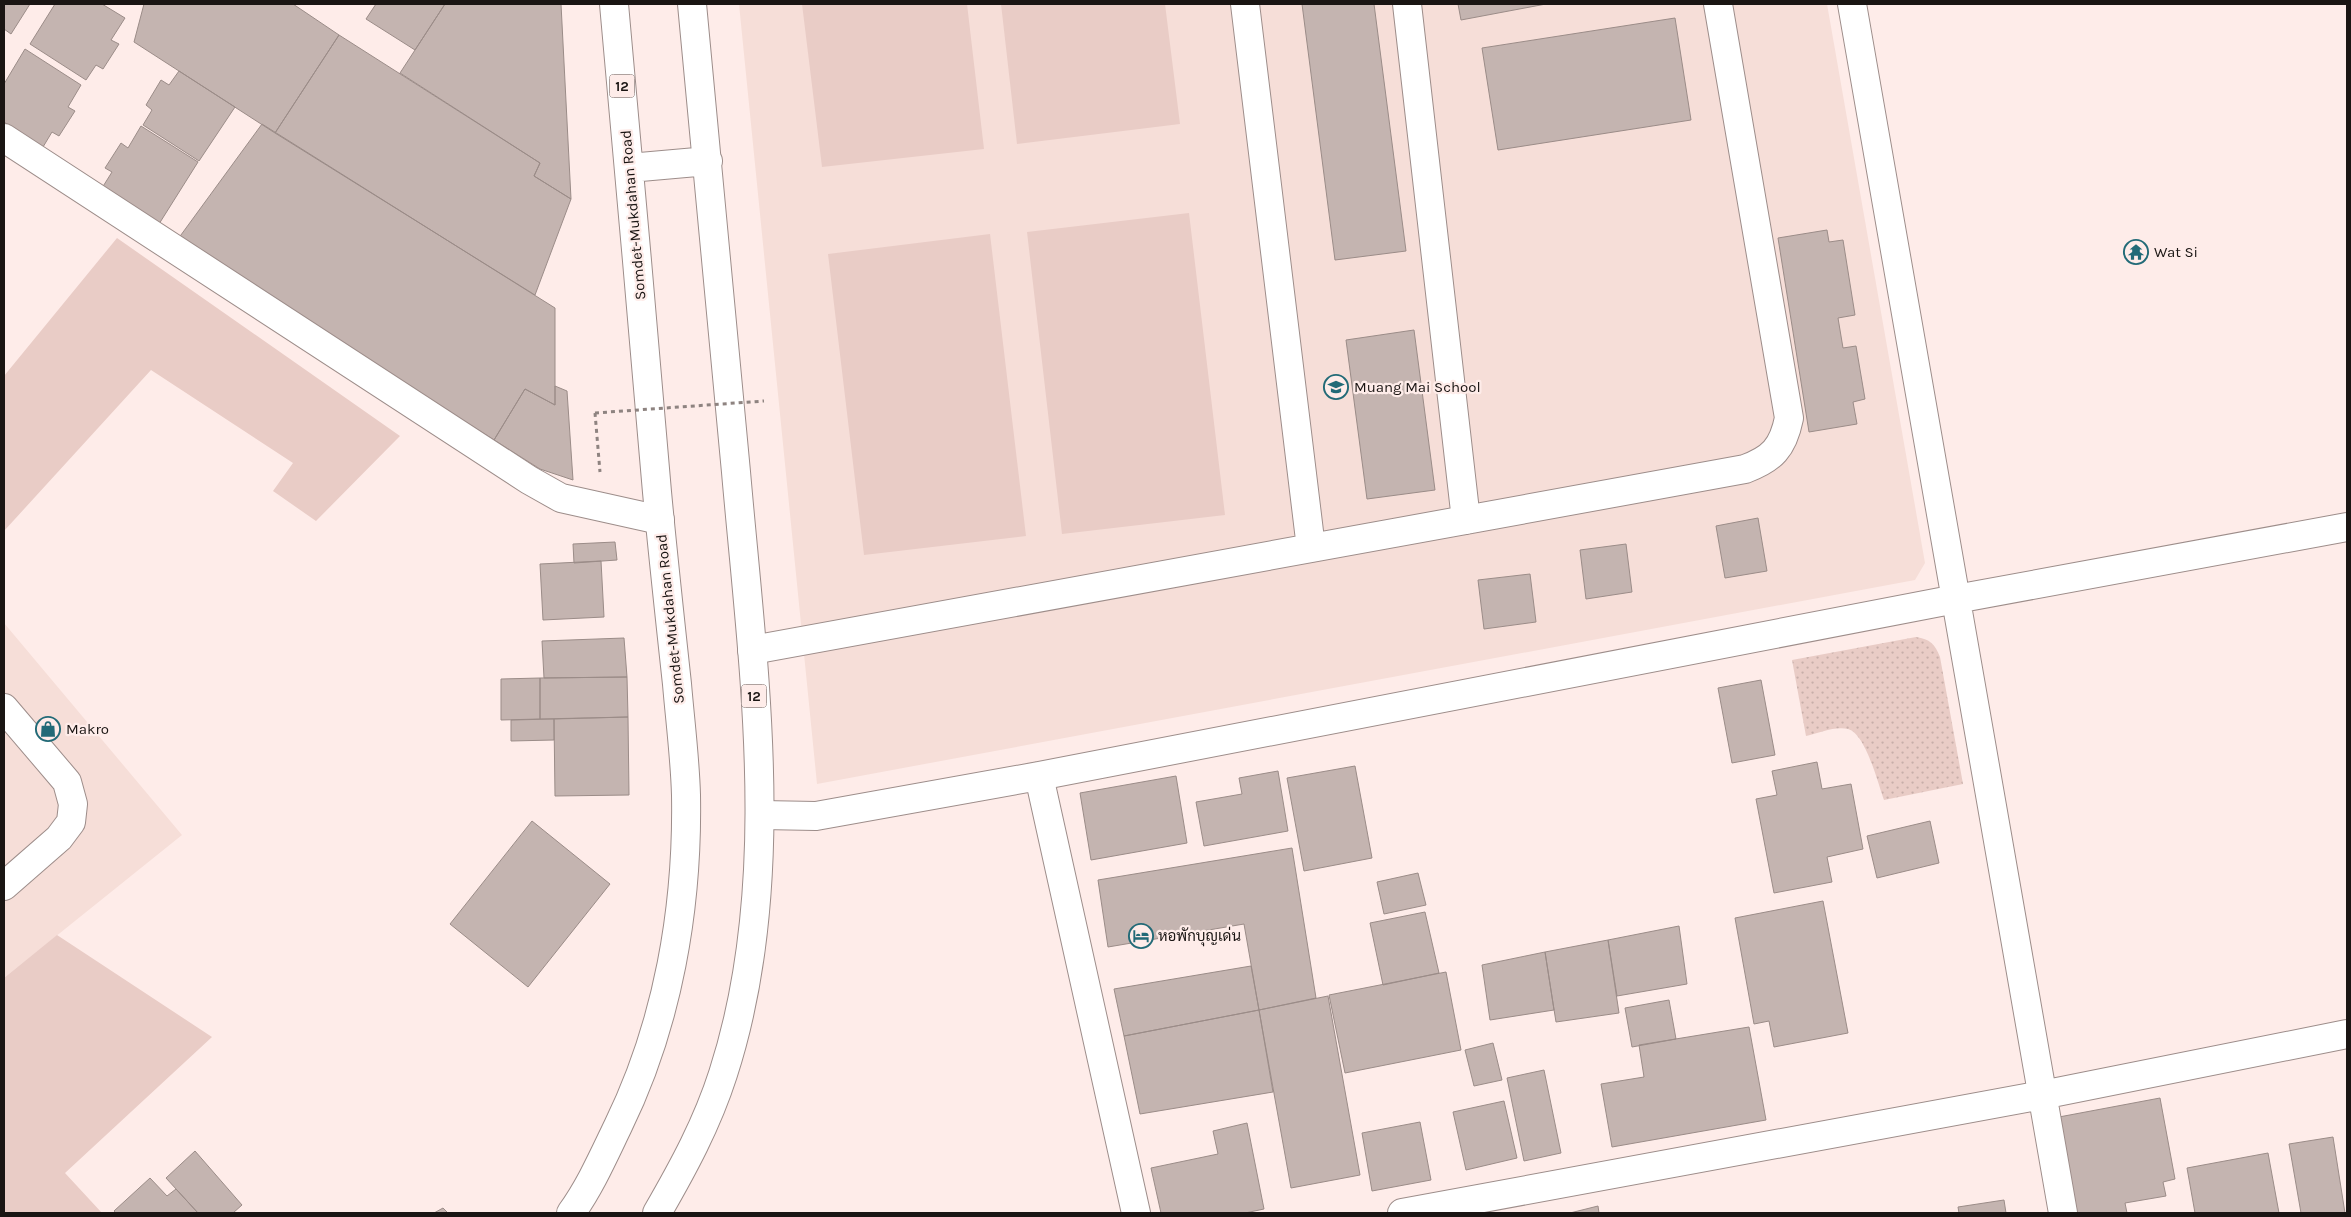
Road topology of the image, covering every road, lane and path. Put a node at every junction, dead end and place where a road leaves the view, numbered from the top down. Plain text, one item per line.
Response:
1 (614, 4) edge
2 (692, 4) edge
3 (1245, 4) edge
4 (1407, 4) edge
5 (1718, 4) edge
6 (1852, 4) edge
7 (4, 138) edge
8 (708, 161) junction
9 (629, 168) junction
10 (764, 401) dead end
11 (600, 476) dead end
12 (660, 520) junction
13 (1466, 520) junction
14 (2347, 527) edge
15 (1311, 548) junction
16 (1956, 599) junction
17 (752, 650) junction
18 (4, 708) edge
19 (1039, 776) junction
20 (761, 815) junction
21 (4, 886) edge
22 (2347, 1034) edge
23 (2042, 1095) junction
24 (571, 1213) edge
25 (657, 1213) edge
26 (1136, 1213) edge
27 (1402, 1213) edge
28 (2063, 1213) edge

1 - 9 street, Somdet-Mukdahan Road / 12
2 - 8 street, 12
3 - 15 street
4 - 13 street
5 - 13 street
6 - 16 street
7 - 12 street
8 - 9 street
8 - 17 street, 12
9 - 12 street, Somdet-Mukdahan Road / 12
10 - 11 path, bridge
12 - 24 street, Somdet-Mukdahan Road / 12
13 - 15 street
14 - 16 street
15 - 17 street
16 - 19 street
16 - 23 street
17 - 20 street, 12
18 - 21 street
19 - 20 street
19 - 26 street
20 - 25 street, 12
22 - 23 street
23 - 27 street
23 - 28 street

